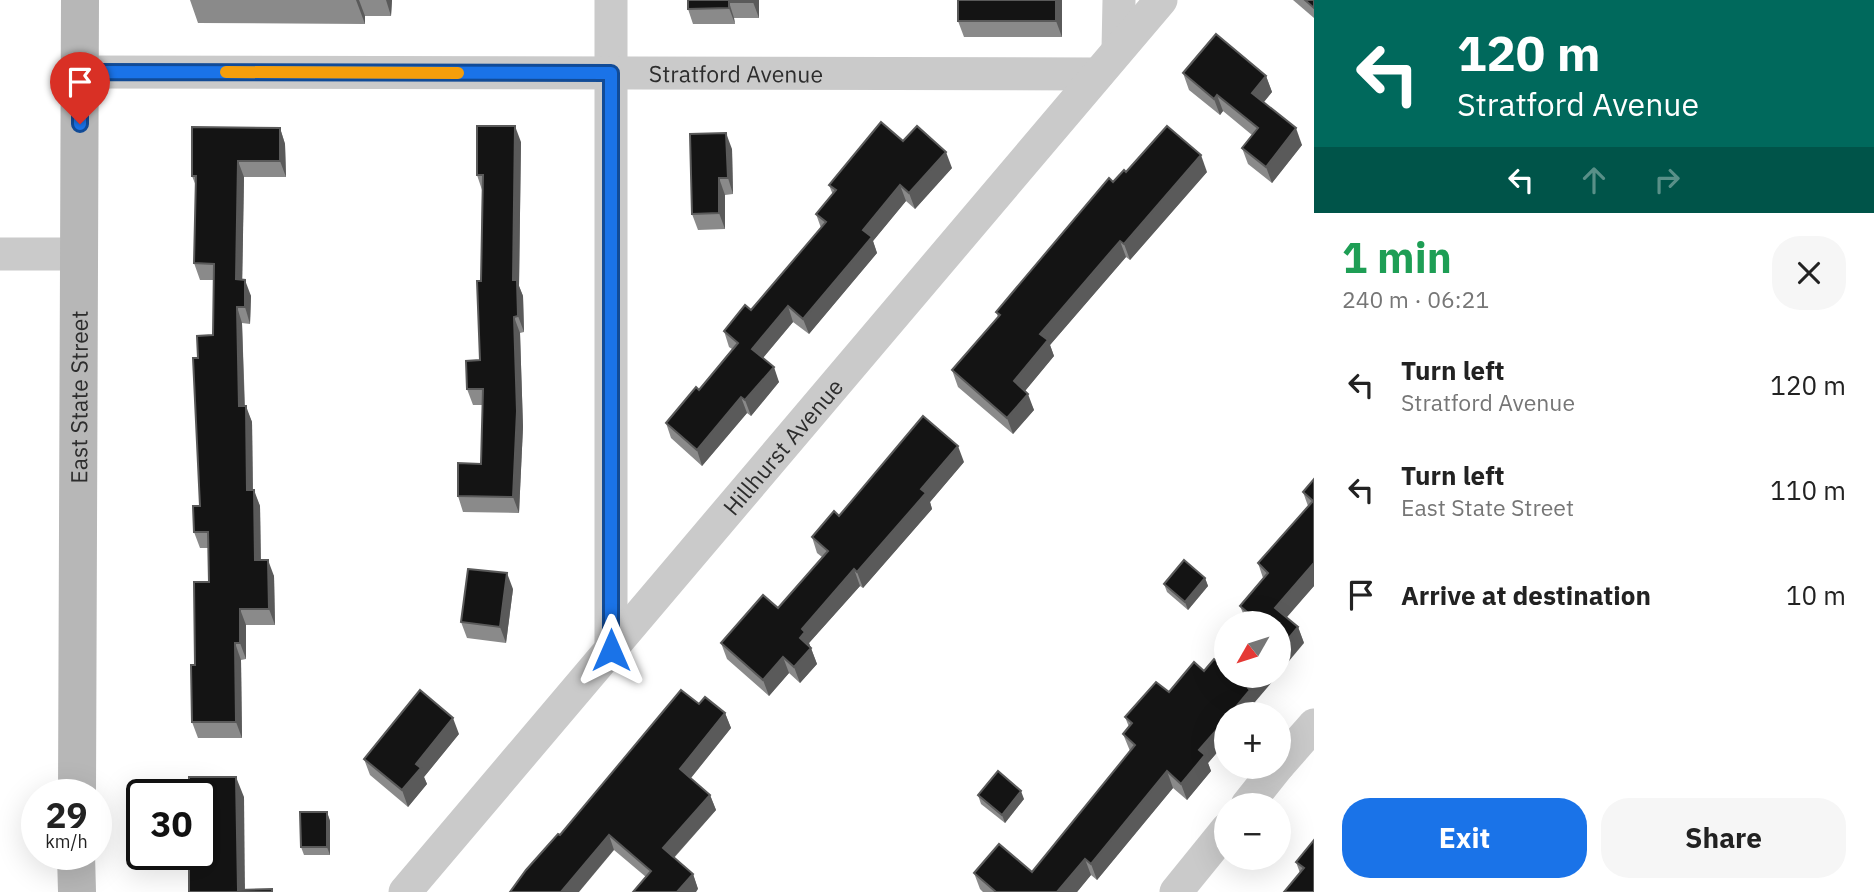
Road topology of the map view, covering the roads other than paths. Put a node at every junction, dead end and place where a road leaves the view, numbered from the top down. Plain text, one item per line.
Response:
1 (80, 0) edge
2 (611, 0) edge
3 (1119, 0) edge
4 (1161, 0) edge
5 (1108, 62) junction
6 (80, 72) junction
7 (611, 73) junction
8 (0, 254) edge
9 (79, 254) junction
10 (611, 650) junction
11 (1314, 725) edge
12 (1291, 752) edge
13 (77, 779) edge
14 (1268, 779) edge
15 (1257, 793) edge
16 (1214, 845) edge
17 (76, 870) edge
18 (77, 892) edge
19 (405, 892) edge
20 (1176, 892) edge

1 - 6 street, East State Street
2 - 7 street
3 - 5 street
4 - 5 street, Hillhurst Avenue
5 - 7 street, Stratford Avenue
5 - 10 street, Hillhurst Avenue
6 - 7 street, Stratford Avenue
6 - 9 street, East State Street
7 - 10 street
8 - 9 street
9 - 13 street, East State Street
10 - 19 street, Hillhurst Avenue
11 - 12 street
14 - 15 street
16 - 20 street
17 - 18 street

